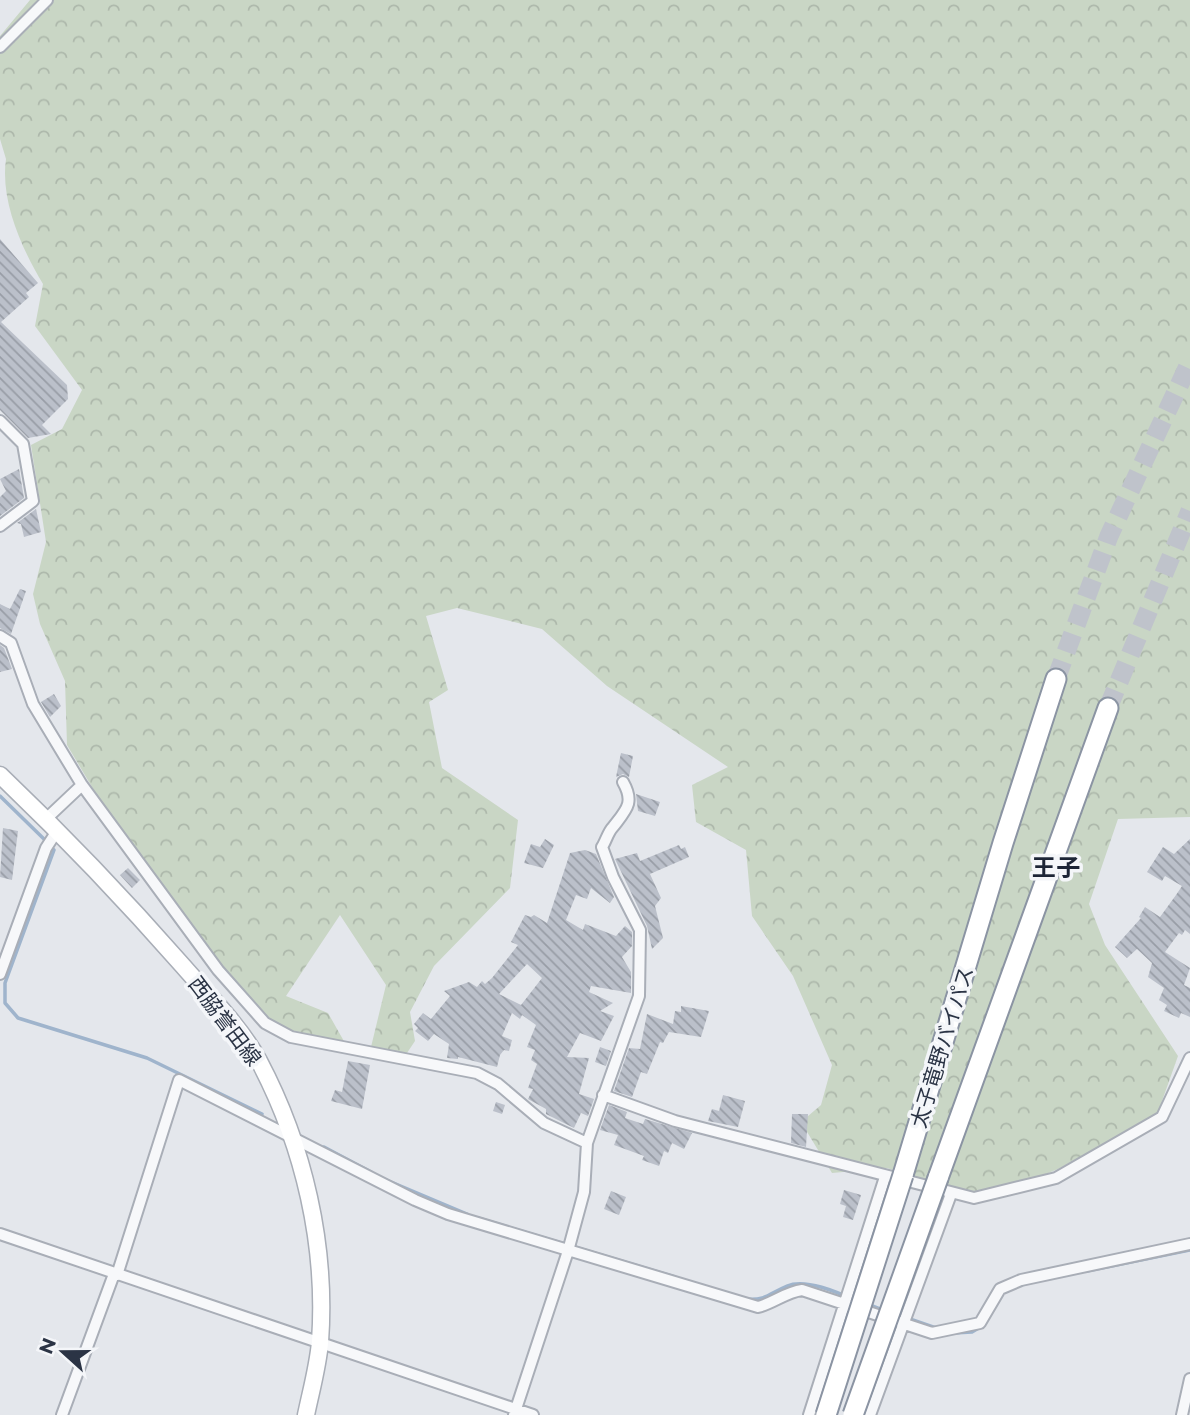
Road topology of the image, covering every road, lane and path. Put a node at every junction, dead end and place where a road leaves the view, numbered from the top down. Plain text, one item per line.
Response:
1 (47, 0) edge
2 (0, 47) edge
3 (0, 421) edge
4 (0, 526) edge
5 (0, 636) edge
6 (1056, 679) tunnel mouth
7 (1108, 708) tunnel mouth
8 (0, 775) edge
9 (623, 782) dead end
10 (82, 785) junction
11 (52, 825) junction
12 (0, 974) edge
13 (1190, 1058) edge
14 (603, 1095) junction
15 (294, 1140) junction
16 (587, 1143) junction
17 (894, 1176) junction
18 (951, 1194) junction
19 (0, 1234) edge
20 (1190, 1244) edge
21 (569, 1251) junction
22 (114, 1274) junction
23 (846, 1304) junction
24 (903, 1324) junction
25 (320, 1342) junction
26 (1190, 1379) edge
27 (515, 1412) edge
28 (62, 1415) edge
29 (306, 1415) edge
30 (533, 1415) edge
31 (809, 1415) edge
32 (826, 1415) edge
33 (853, 1415) edge
34 (870, 1415) edge
35 (1182, 1415) edge

1 - 2 street
3 - 4 street
5 - 10 street
6 - 17 highway, 太子竜野バイパス
7 - 33 highway, 太子竜野バイパス, bridge
8 - 11 main road, 西脇誉田線
9 - 14 street
10 - 11 street
10 - 16 street
11 - 12 street
11 - 15 main road, 西脇誉田線
13 - 18 street
14 - 16 street
14 - 17 street
15 - 21 street
15 - 22 street
15 - 25 main road, 西脇誉田線
16 - 21 street
17 - 18 street
17 - 23 street
17 - 32 highway, 太子竜野バイパス, bridge
18 - 24 street
19 - 22 street
20 - 24 street
21 - 23 street
21 - 27 street
22 - 25 street
22 - 28 street
23 - 24 street
23 - 31 street
24 - 34 street
25 - 27 street
25 - 29 main road, 西脇誉田線
26 - 35 street
27 - 30 street

